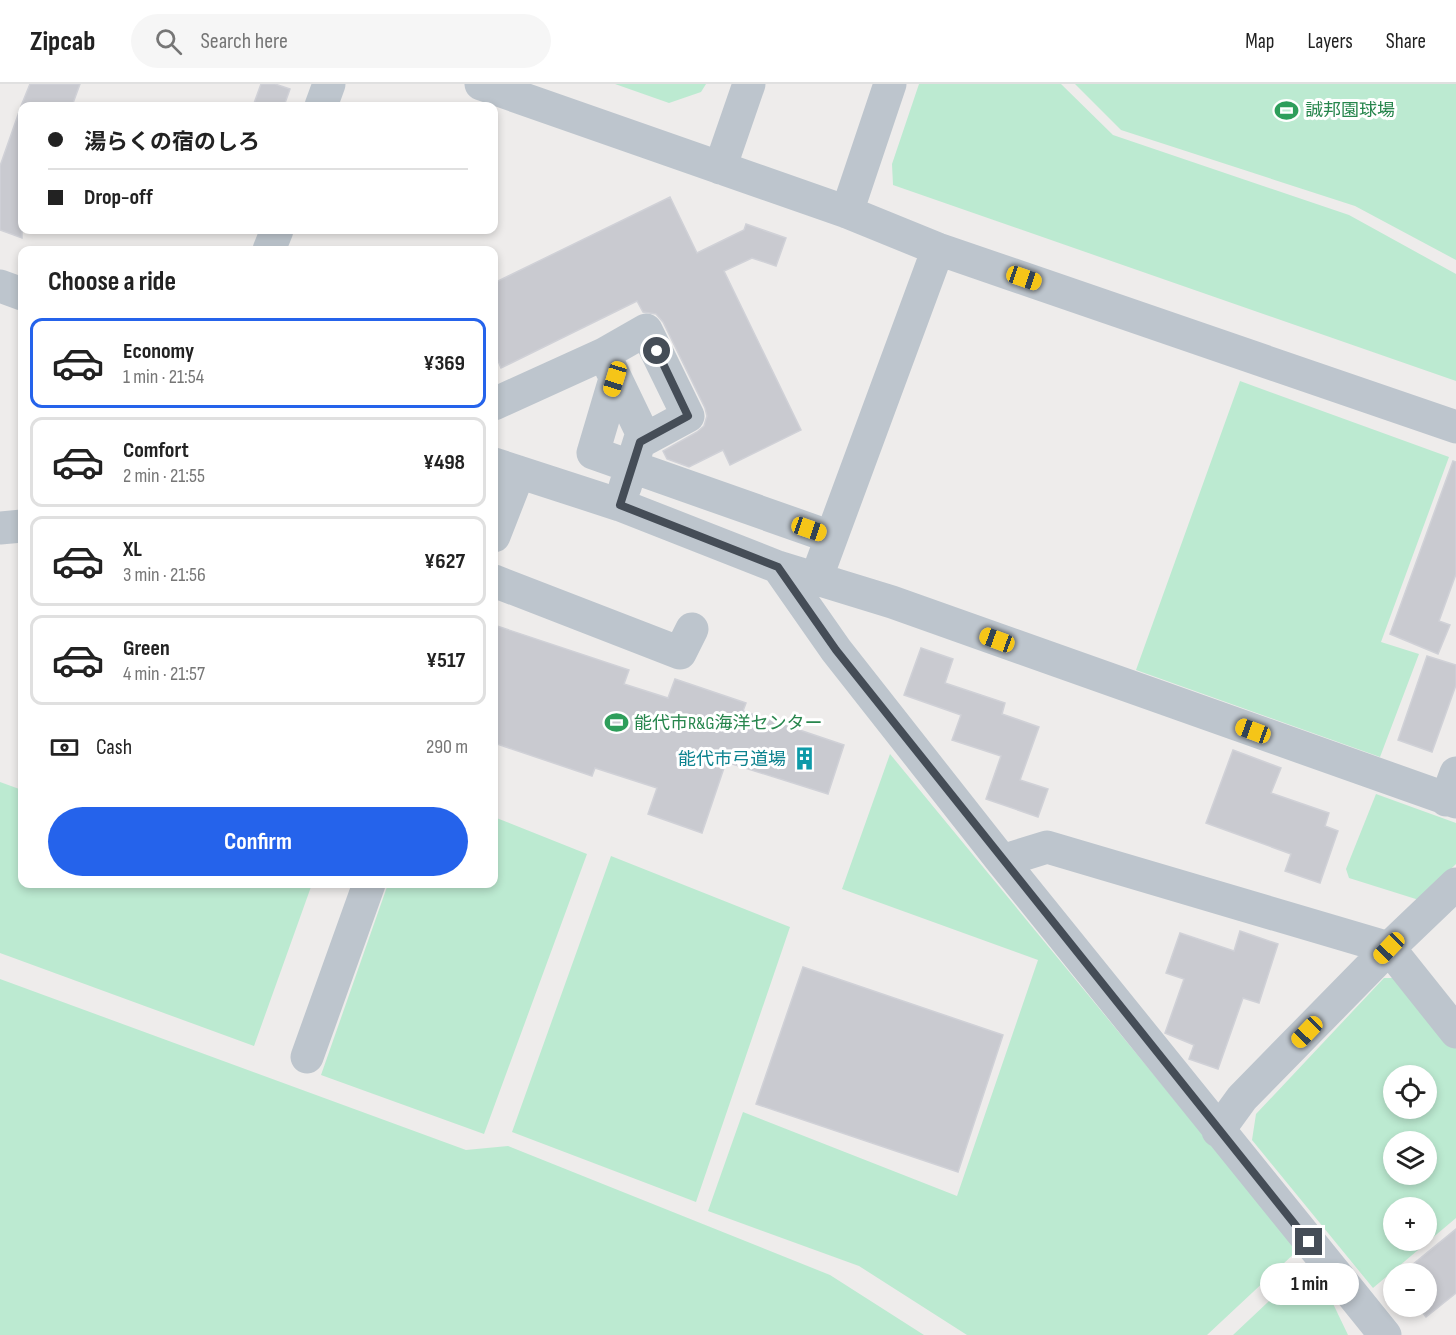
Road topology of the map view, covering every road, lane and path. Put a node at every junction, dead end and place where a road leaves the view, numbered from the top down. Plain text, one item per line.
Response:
1 (328, 84) edge
2 (481, 84) edge
3 (749, 84) edge
4 (890, 84) edge
5 (322, 102) edge
6 (720, 168) junction
7 (847, 212) junction
8 (938, 249) junction
9 (0, 286) edge
10 (18, 293) edge
11 (610, 367) junction
12 (498, 403) edge
13 (1456, 428) edge
14 (636, 454) junction
15 (506, 468) edge
16 (620, 505) junction
17 (498, 513) edge
18 (18, 526) edge
19 (0, 528) edge
20 (831, 537) junction
21 (778, 567) junction
22 (816, 579) junction
23 (498, 583) edge
24 (692, 629) dead end
25 (1453, 792) edge
26 (1002, 861) junction
27 (1456, 884) edge
28 (368, 888) edge
29 (1389, 948) junction
30 (1456, 1032) edge
31 (307, 1057) dead end
32 (1218, 1131) junction
33 (1385, 1335) edge

1 - 5 street
2 - 6 street
3 - 6 street
4 - 7 street
6 - 7 street
7 - 8 street
8 - 13 street
8 - 20 street
9 - 10 street
11 - 12 street
11 - 14 street
11 - 14 street
11 - 14 street
14 - 16 street
14 - 20 street
15 - 16 street
15 - 17 street
16 - 21 street
18 - 19 street
20 - 22 street
21 - 22 street
21 - 26 street
22 - 25 street
23 - 24 street
26 - 29 street
26 - 32 street
27 - 29 street
28 - 31 street
29 - 30 street
29 - 32 street
32 - 33 street

